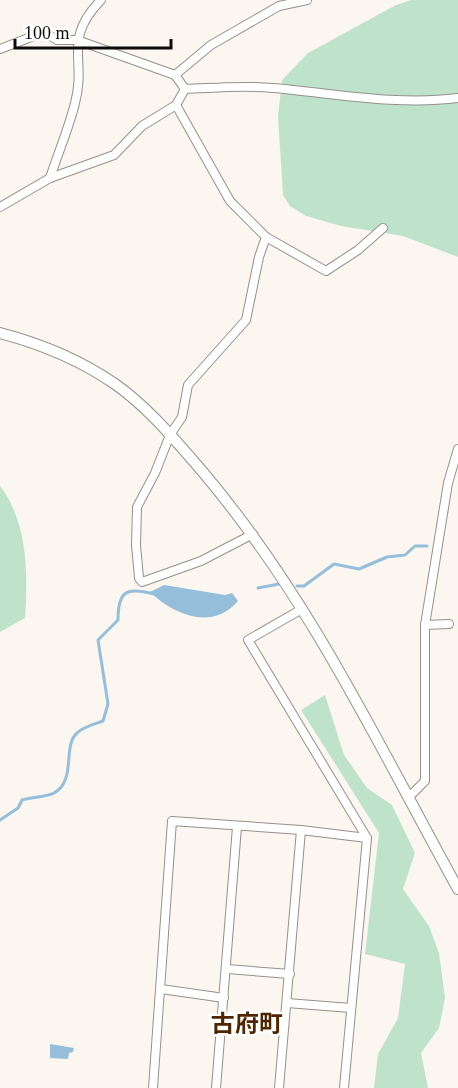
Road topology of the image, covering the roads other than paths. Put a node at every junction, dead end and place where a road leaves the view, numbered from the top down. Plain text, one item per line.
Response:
1 (100, 0) edge
2 (307, 0) edge
3 (76, 40) junction
4 (0, 49) edge
5 (175, 75) junction
6 (185, 89) junction
7 (458, 98) edge
8 (176, 105) junction
9 (50, 178) junction
10 (0, 207) edge
11 (383, 228) dead end
12 (267, 237) junction
13 (0, 333) edge
14 (170, 435) junction
15 (458, 449) edge
16 (253, 534) junction
17 (302, 609) junction
18 (449, 624) dead end
19 (425, 625) junction
20 (408, 798) junction
21 (237, 827) junction
22 (301, 830) junction
23 (367, 838) junction
24 (458, 889) edge
25 (227, 969) junction
26 (290, 974) junction
27 (161, 989) junction
28 (224, 998) junction
29 (287, 1003) junction
30 (351, 1008) junction
31 (153, 1088) edge
32 (216, 1088) edge
33 (279, 1088) edge
34 (344, 1088) edge

1 - 3 street
2 - 5 street
3 - 4 street
3 - 5 street
3 - 9 street
5 - 6 street
6 - 7 street
6 - 8 street
8 - 9 street
8 - 12 street
9 - 10 street
11 - 12 street
12 - 14 street
13 - 14 street
14 - 16 street
14 - 16 street
15 - 19 street
16 - 17 street
17 - 20 street
17 - 23 street
18 - 19 street
19 - 20 street
20 - 24 street
21 - 22 street
21 - 25 street
21 - 27 street
22 - 23 street
22 - 26 street
23 - 30 street
25 - 26 street
25 - 28 street
26 - 29 street
27 - 28 street
27 - 31 street
28 - 32 street
29 - 30 street
29 - 33 street
30 - 34 street

